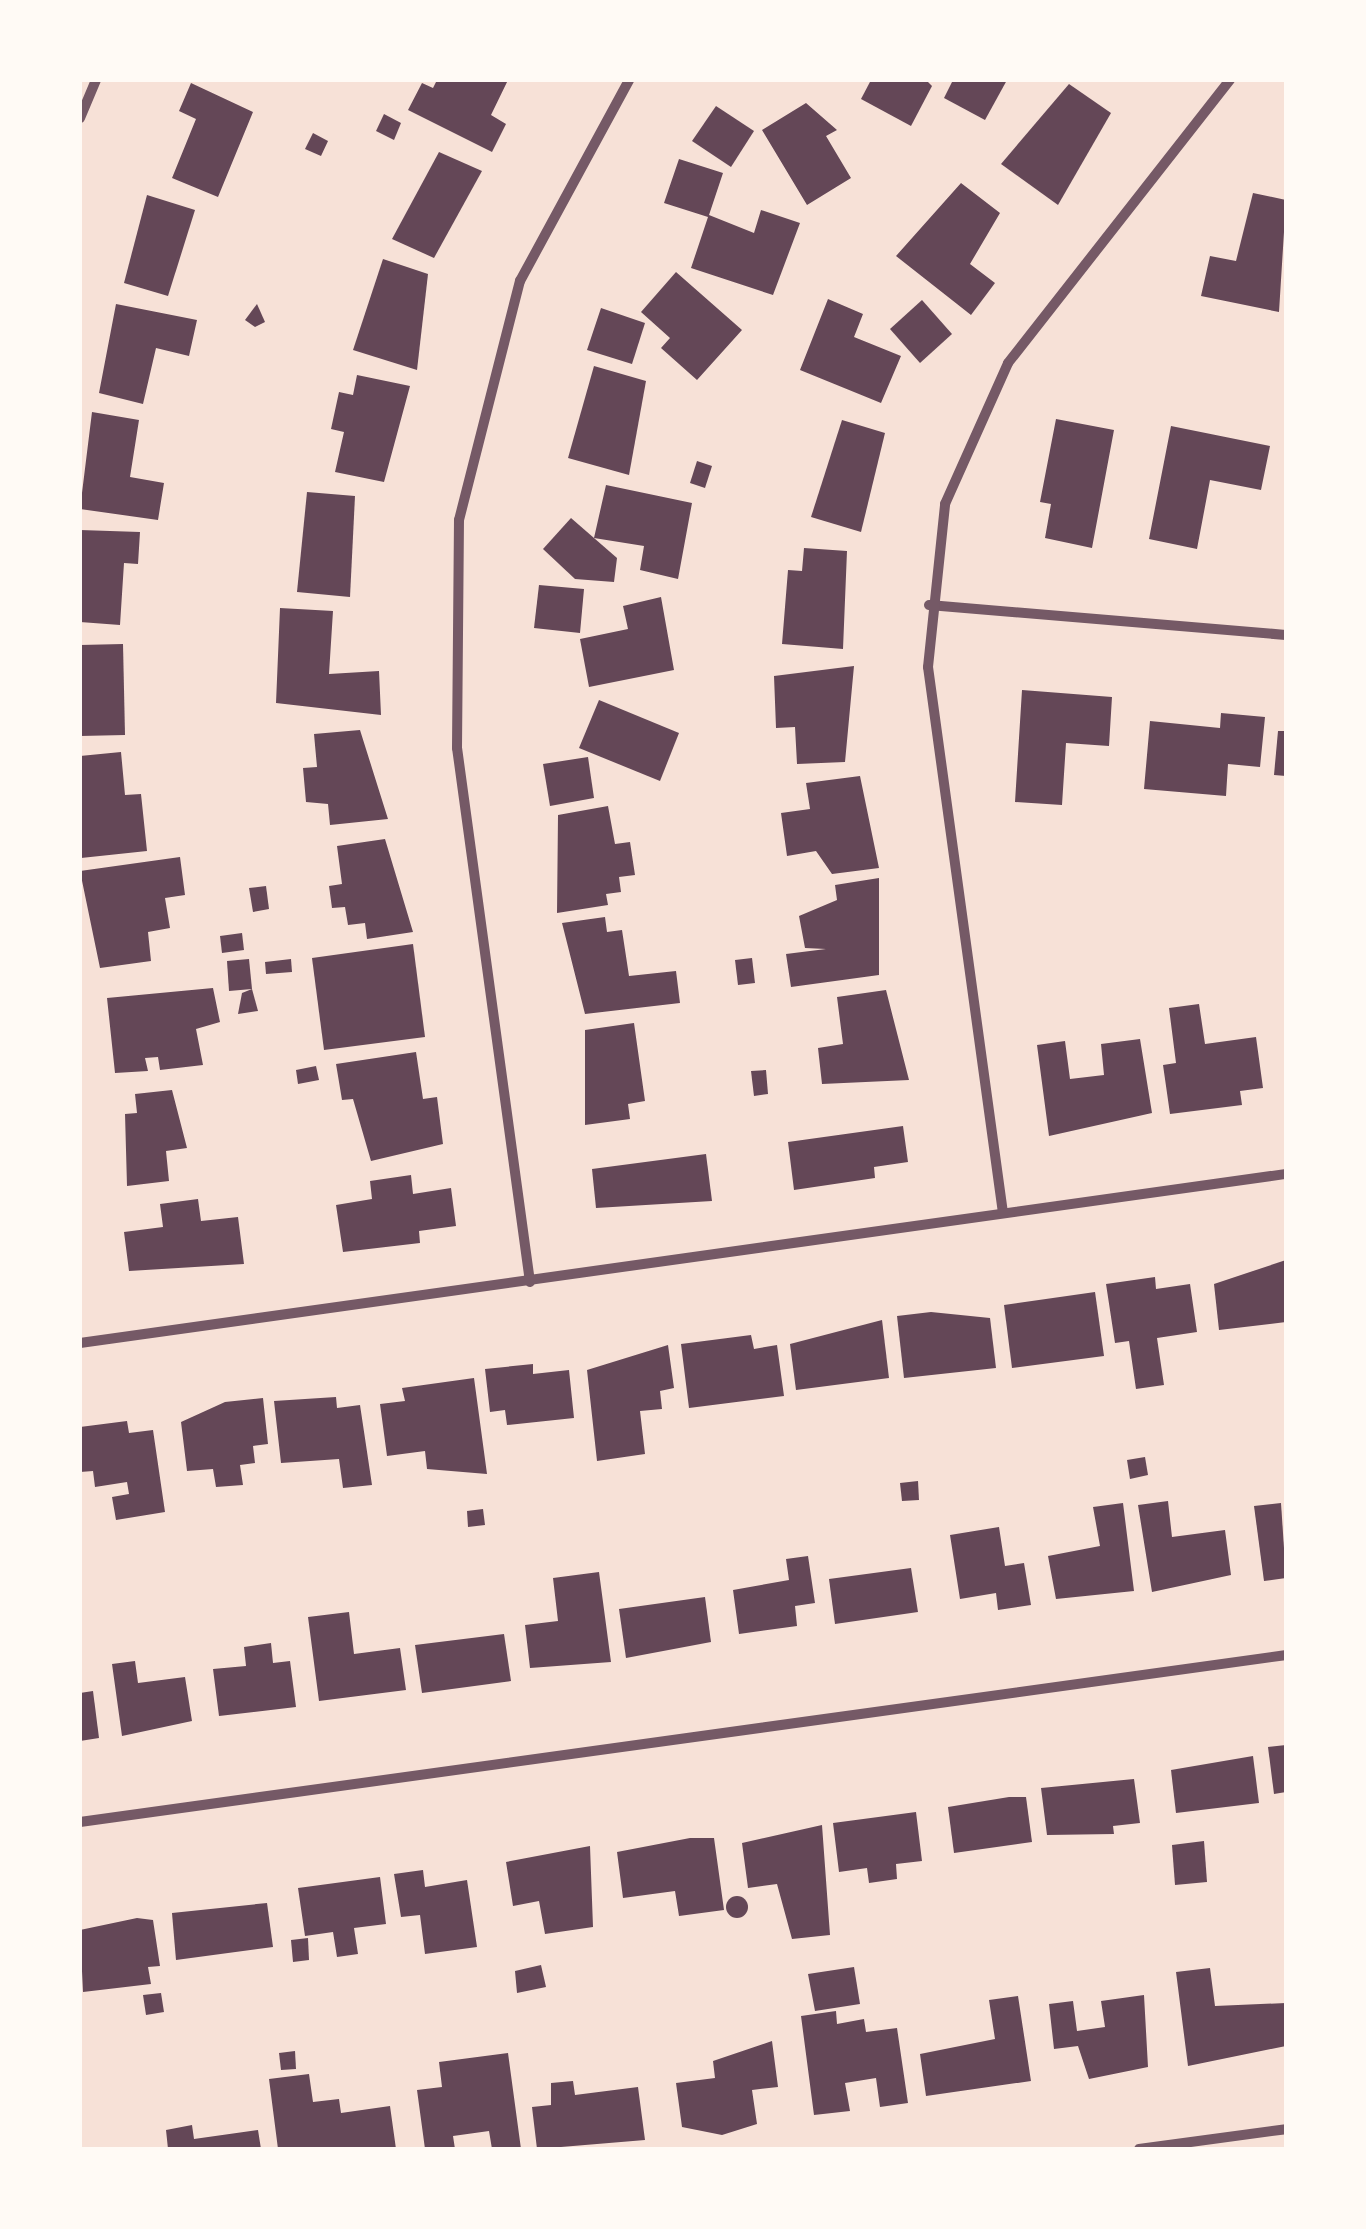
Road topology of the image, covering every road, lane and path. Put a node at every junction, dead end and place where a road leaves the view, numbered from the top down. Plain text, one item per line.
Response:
1 (96, 80) edge
2 (629, 80) edge
3 (1230, 80) edge
4 (80, 118) edge
5 (929, 604) junction
6 (1286, 635) edge
7 (1286, 1174) edge
8 (1003, 1214) junction
9 (530, 1282) junction
10 (80, 1343) edge
11 (1286, 1655) edge
12 (80, 1822) edge
13 (1286, 2129) edge
14 (1140, 2149) edge

1 - 4 street
2 - 9 street
3 - 5 street
5 - 6 street
5 - 8 street
7 - 8 street
8 - 9 street
9 - 10 street
11 - 12 street
13 - 14 street

